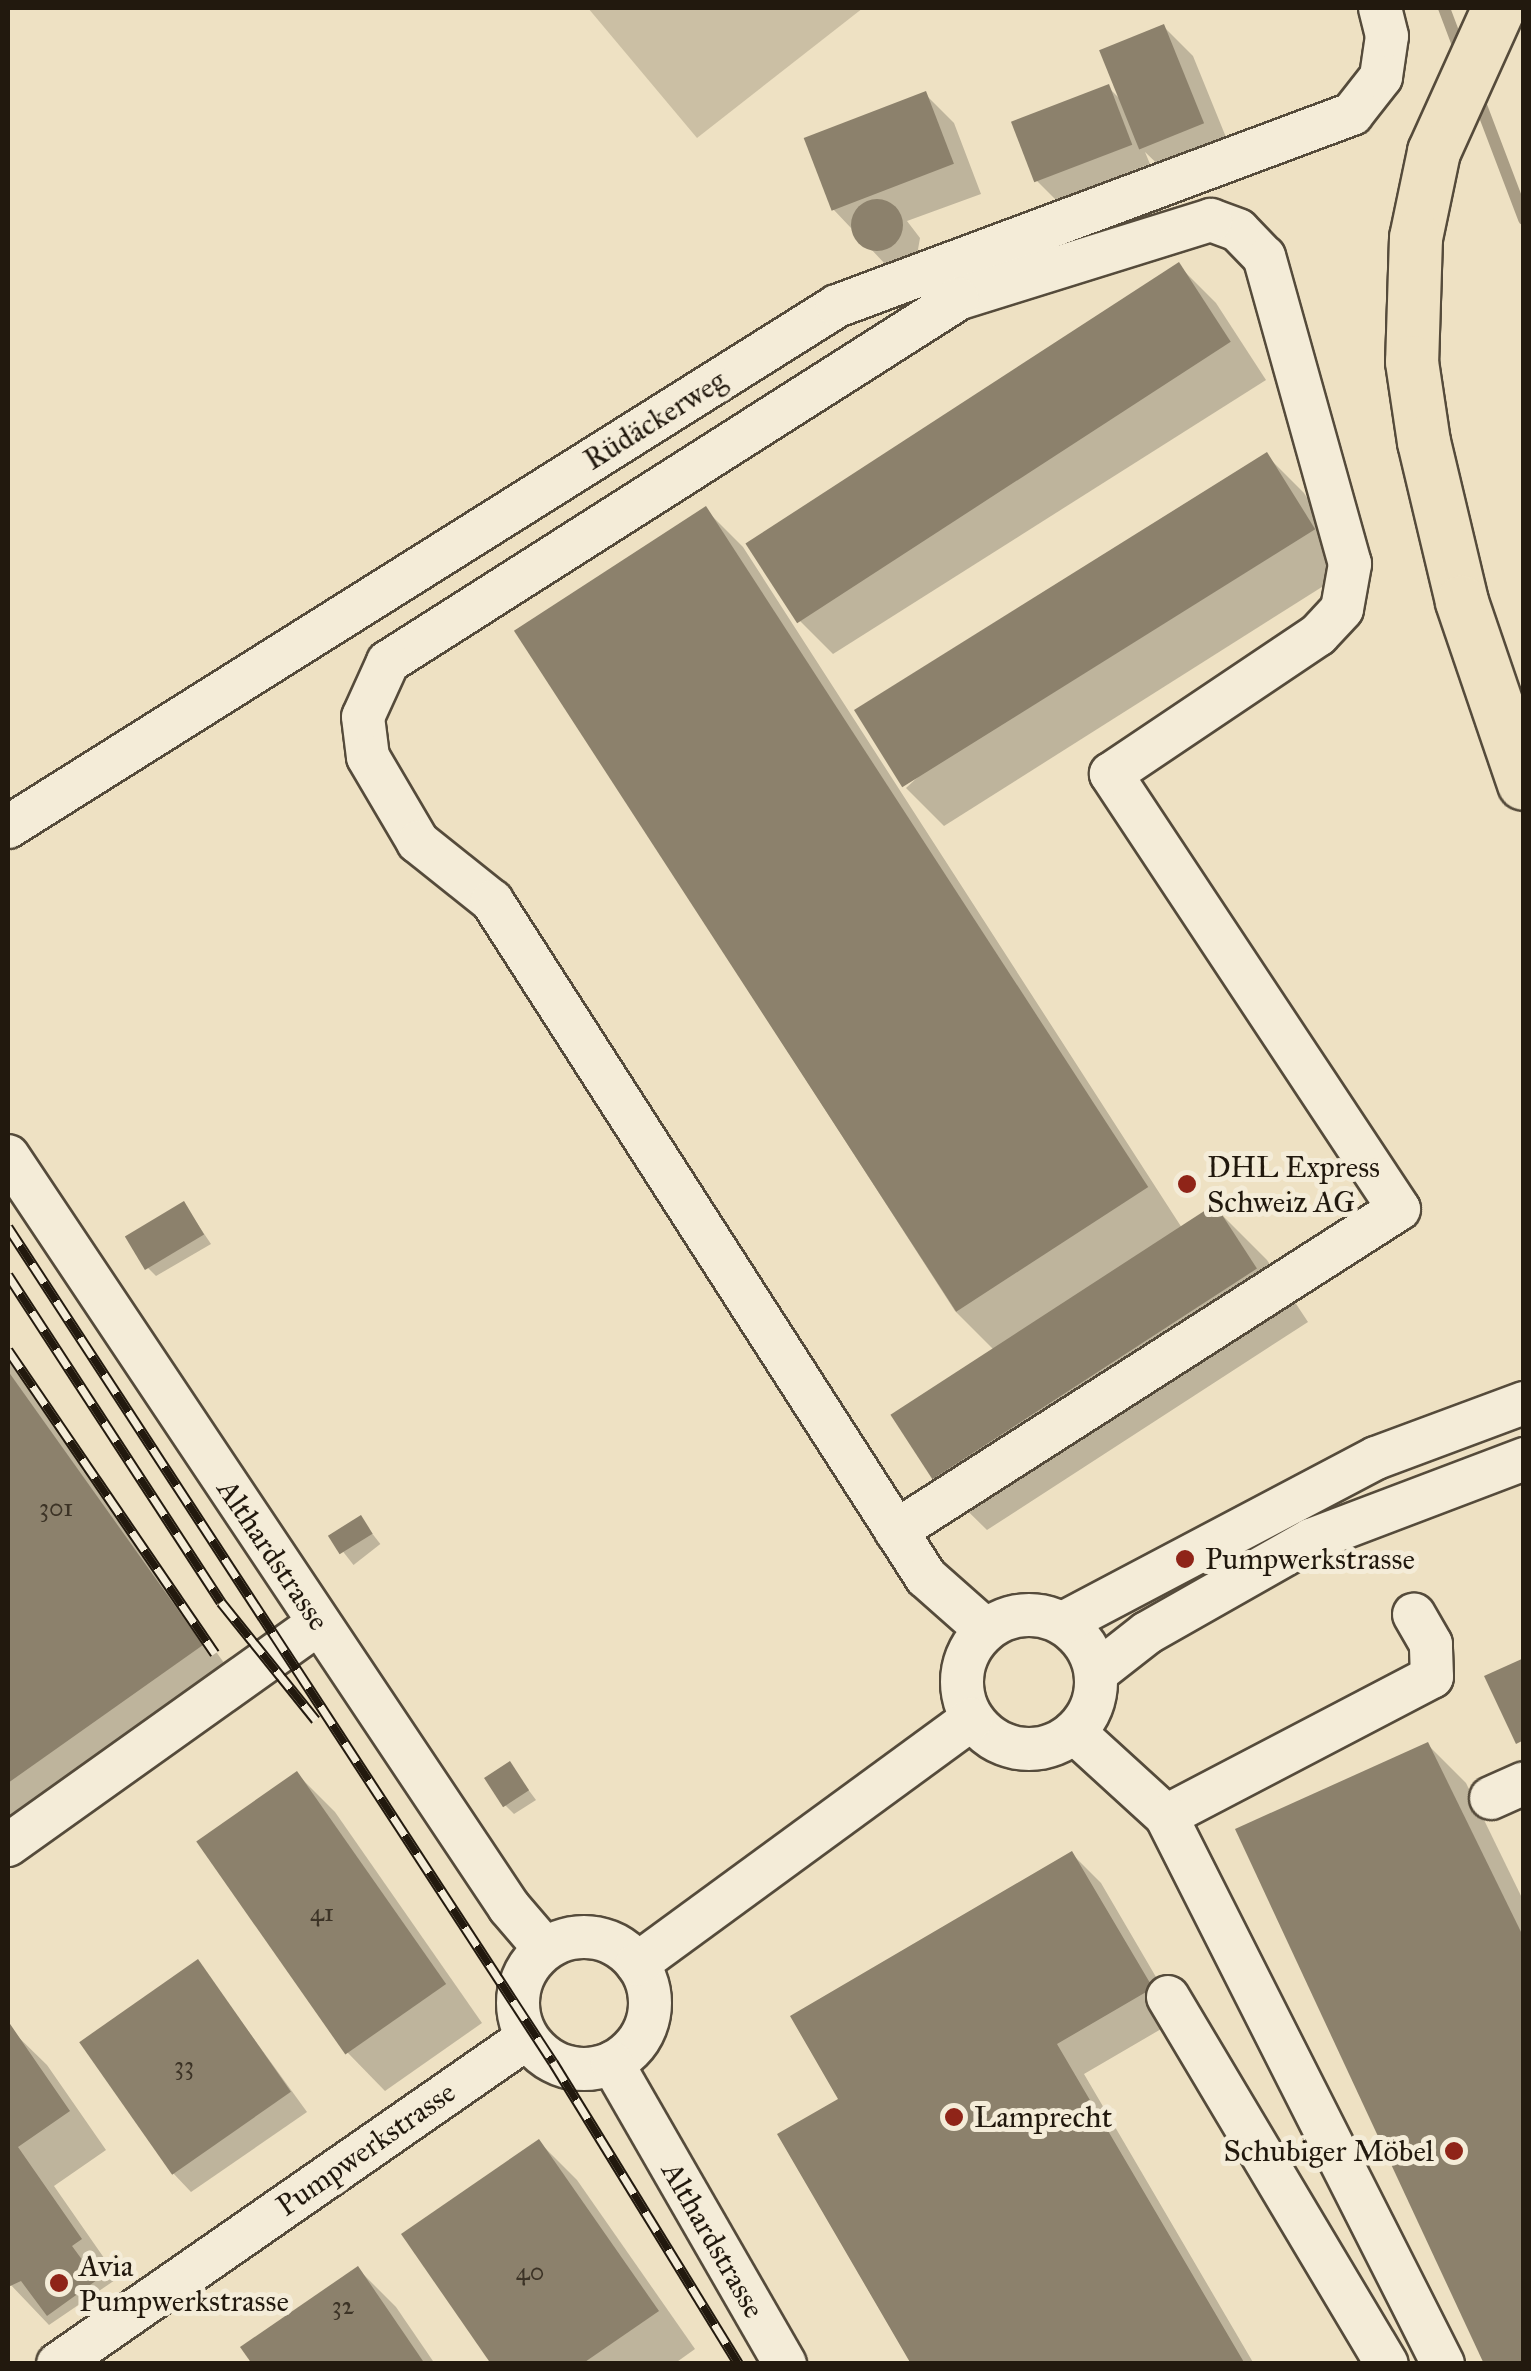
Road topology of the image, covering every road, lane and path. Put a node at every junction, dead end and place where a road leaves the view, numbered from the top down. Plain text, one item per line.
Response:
1 (1380, 8) edge
2 (1499, 8) edge
3 (1524, 784) edge
4 (8, 828) edge
5 (8, 1156) edge
6 (1524, 1403) edge
7 (1524, 1459) edge
8 (896, 1531) junction
9 (1414, 1615) dead end
10 (319, 1623) junction
11 (1062, 1624) junction
12 (986, 1630) junction
13 (1096, 1673) junction
14 (972, 1719) junction
15 (1074, 1732) junction
16 (1166, 1816) junction
17 (8, 1845) edge
18 (545, 1949) junction
19 (637, 1964) junction
20 (1168, 1998) dead end
21 (527, 2038) junction
22 (612, 2064) junction
23 (58, 2364) edge
24 (785, 2364) edge
25 (1387, 2364) edge
26 (1443, 2364) edge

1 - 4 street, Rüdäckerweg
2 - 3 main road
5 - 10 street, Althardstrasse
6 - 11 street
7 - 13 street
8 - 8 street
8 - 12 street
9 - 16 street
10 - 17 street
10 - 18 street, Althardstrasse
11 - 12 street
11 - 13 street
12 - 14 street
13 - 15 street
14 - 15 street
14 - 19 street
15 - 16 street
16 - 26 street
18 - 19 street
18 - 21 street
19 - 22 street
20 - 25 street
21 - 22 street
21 - 23 street, Pumpwerkstrasse
22 - 24 street, Althardstrasse

